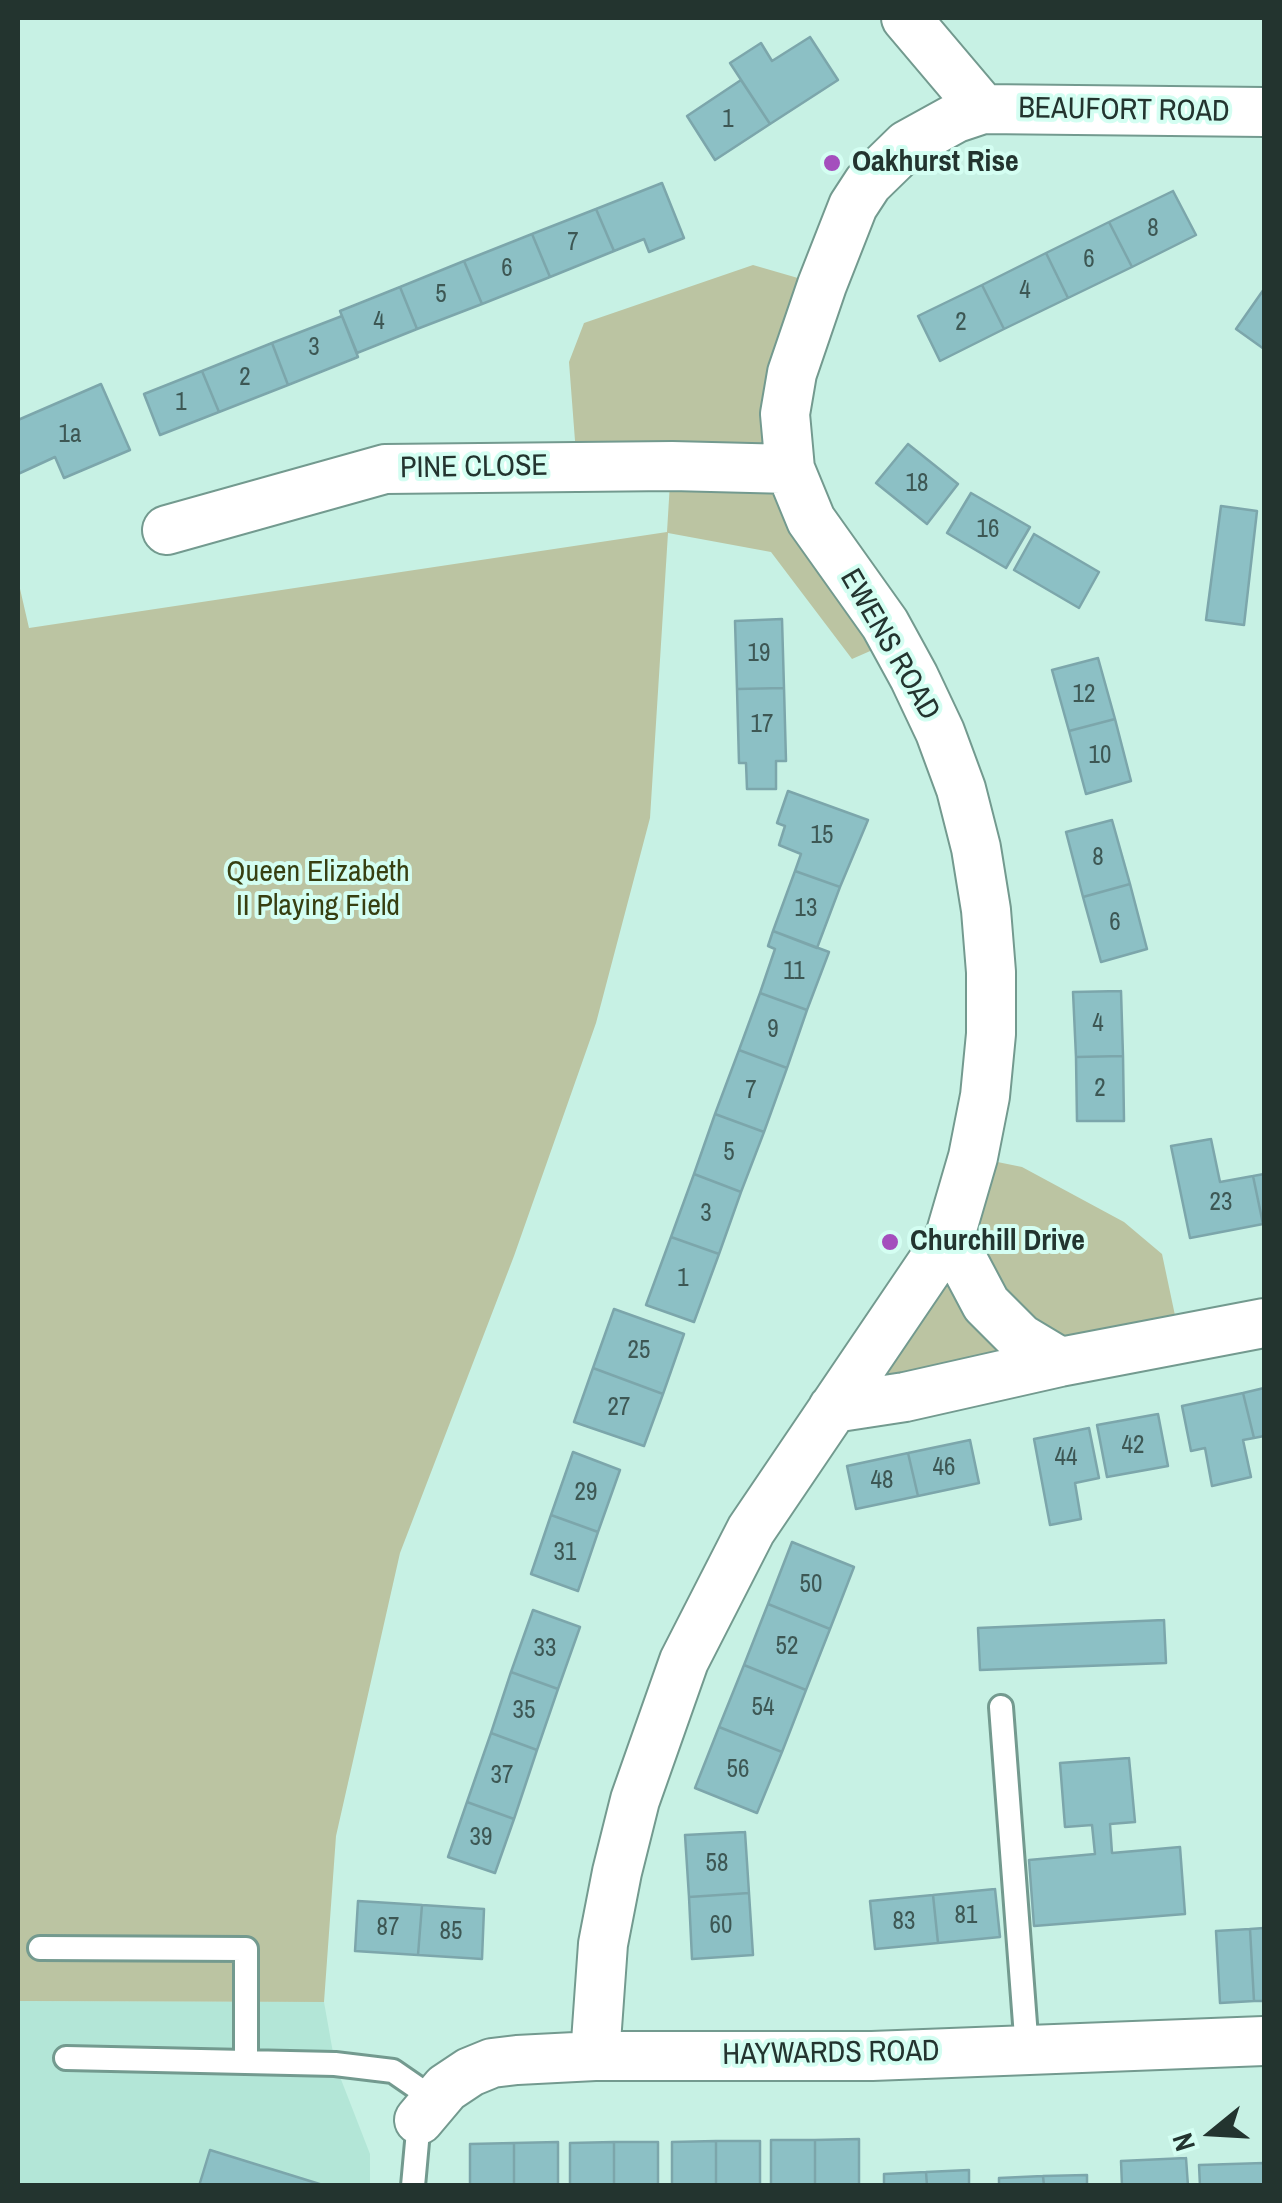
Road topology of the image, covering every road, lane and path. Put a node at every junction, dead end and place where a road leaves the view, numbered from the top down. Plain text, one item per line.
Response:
1 (906, 18) edge
2 (984, 109) junction
3 (1264, 112) edge
4 (790, 469) junction
5 (167, 530) dead end
6 (950, 1236) junction
7 (1264, 1322) edge
8 (1060, 1362) junction
9 (833, 1408) junction
10 (1001, 1707) dead end
11 (40, 1948) dead end
12 (1264, 2041) edge
13 (1028, 2050) junction
14 (595, 2056) junction
15 (66, 2058) dead end
16 (246, 2062) junction
17 (427, 2110) junction
18 (413, 2186) edge

1 - 2 street
2 - 3 street, BEAUFORT ROAD
2 - 4 street, EWENS ROAD
4 - 5 street, PINE CLOSE
4 - 6 street, EWENS ROAD
6 - 8 street
6 - 9 street, EWENS ROAD
7 - 8 street
8 - 9 street
9 - 14 street
10 - 13 lane
11 - 16 lane
12 - 13 street, HAYWARDS ROAD
13 - 14 street, HAYWARDS ROAD
14 - 17 street, HAYWARDS ROAD
15 - 16 lane
16 - 17 lane
17 - 18 lane

